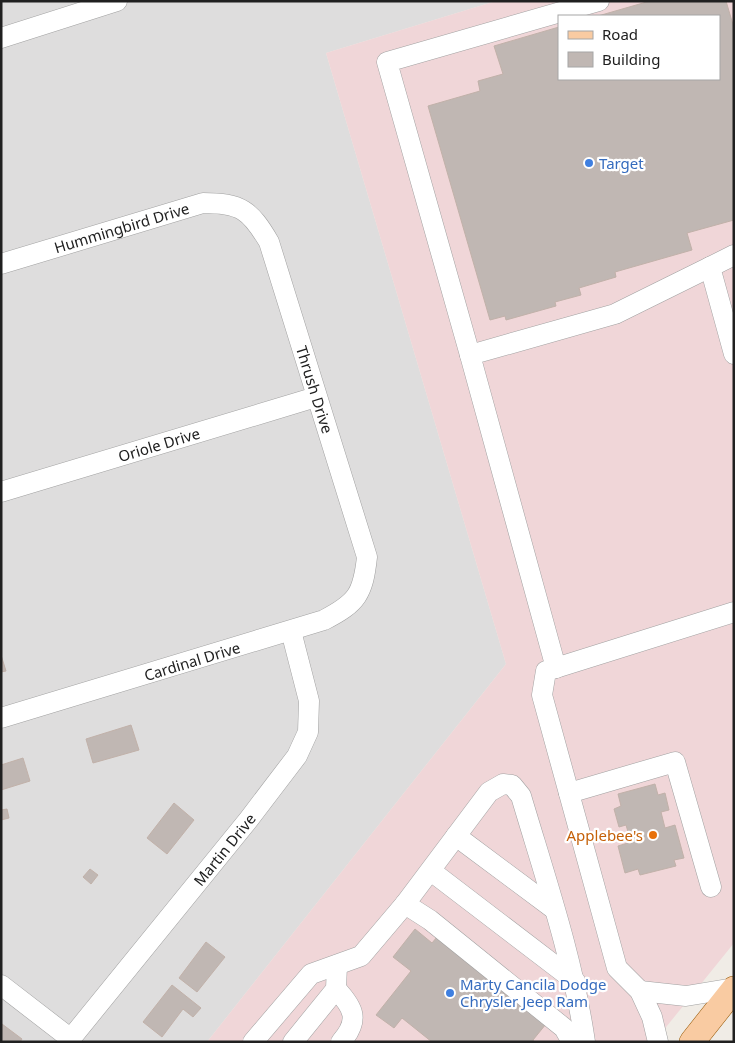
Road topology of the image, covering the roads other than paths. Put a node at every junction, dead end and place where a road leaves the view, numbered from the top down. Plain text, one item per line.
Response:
1 (117, 1) edge
2 (598, 1) edge
3 (1, 38) edge
4 (244, 208) joint
5 (734, 255) edge
6 (1, 264) edge
7 (710, 267) junction
8 (734, 354) edge
9 (470, 355) junction
10 (316, 397) junction
11 (1, 492) edge
12 (364, 579) joint
13 (734, 612) edge
14 (291, 631) junction
15 (556, 668) junction
16 (1, 718) edge
17 (569, 793) junction
18 (456, 836) junction
19 (431, 871) junction
20 (711, 886) dead end
21 (404, 904) junction
22 (554, 909) junction
23 (337, 965) junction
24 (574, 981) junction
25 (1, 985) edge
26 (734, 988) edge
27 (336, 990) junction
28 (640, 991) junction
29 (70, 1040) edge
30 (253, 1042) edge
31 (293, 1042) edge
32 (341, 1042) edge
33 (572, 1042) edge
34 (585, 1042) edge
35 (658, 1042) edge
36 (692, 1042) edge

1 - 3 street
2 - 9 street
4 - 6 street, Hummingbird Drive
4 - 10 street, Thrush Drive
5 - 7 street
7 - 8 street
7 - 9 street
9 - 15 street
10 - 11 street, Oriole Drive
10 - 12 street, Thrush Drive
12 - 14 street, Cardinal Drive
13 - 15 street
14 - 16 street, Cardinal Drive
14 - 29 street, Martin Drive
15 - 17 street
17 - 20 street
17 - 28 street
18 - 19 street
18 - 22 street
18 - 22 street
19 - 21 street
19 - 24 street
21 - 23 street
21 - 33 street
22 - 24 street
23 - 27 street
23 - 30 street
24 - 34 street
25 - 29 street
26 - 28 street
26 - 36 main road
27 - 31 street
27 - 32 street
28 - 35 street

